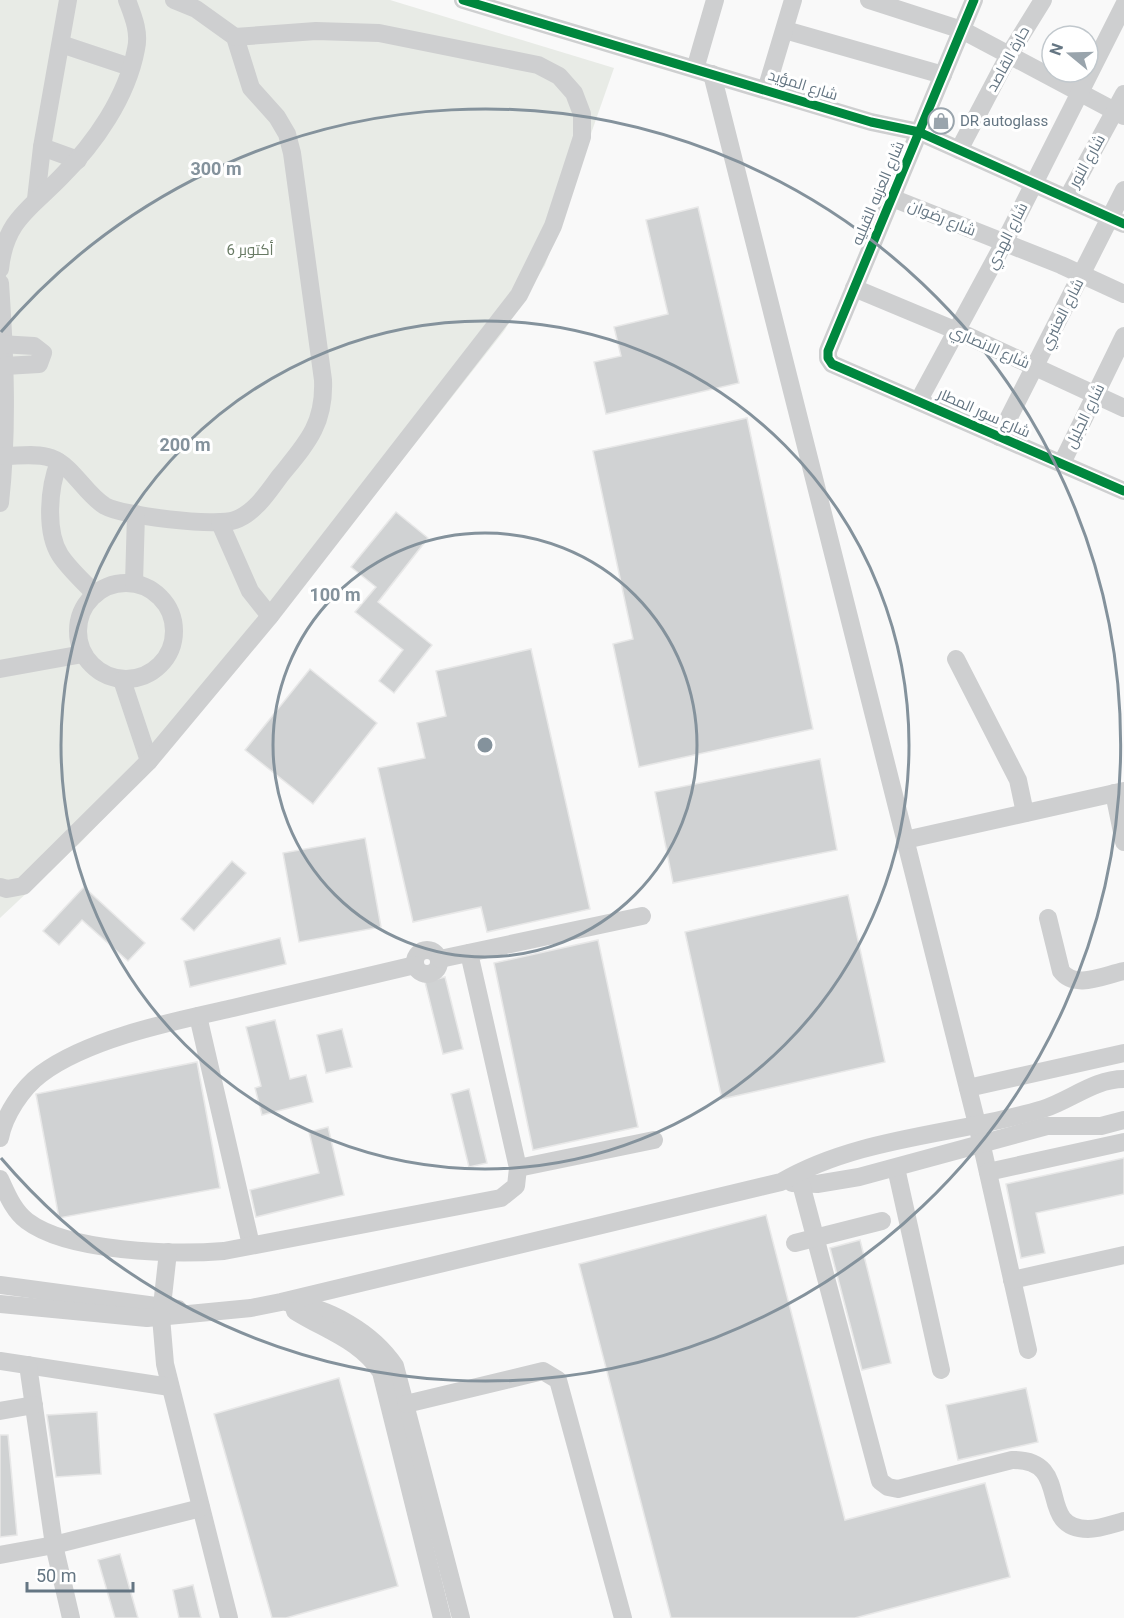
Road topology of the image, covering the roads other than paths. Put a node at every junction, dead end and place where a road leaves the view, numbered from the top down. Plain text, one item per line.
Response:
1 (68, 0) edge
2 (127, 0) edge
3 (174, 0) edge
4 (464, 0) edge
5 (715, 0) edge
6 (793, 0) edge
7 (869, 0) edge
8 (974, 0) edge
9 (1043, 0) edge
10 (1124, 5) edge
11 (785, 30) junction
12 (962, 30) junction
13 (234, 37) junction
14 (61, 44) junction
15 (1009, 55) junction
16 (130, 67) junction
17 (703, 71) junction
18 (943, 75) junction
19 (766, 90) junction
20 (1080, 93) junction
21 (1124, 94) edge
22 (1119, 113) edge
23 (919, 132) junction
24 (42, 147) junction
25 (959, 150) junction
26 (78, 160) junction
27 (1033, 185) junction
28 (1124, 190) edge
29 (1068, 197) junction
30 (892, 198) junction
31 (36, 199) junction
32 (1117, 220) edge
33 (1004, 243) junction
34 (0, 269) edge
35 (1082, 274) junction
36 (0, 283) edge
37 (854, 288) junction
38 (1124, 294) edge
39 (957, 331) junction
40 (1124, 336) edge
41 (2, 344) edge
42 (832, 364) joint
43 (5, 366) junction
44 (1035, 367) junction
45 (1096, 394) junction
46 (919, 400) junction
47 (1124, 408) edge
48 (999, 437) junction
49 (5, 456) junction
50 (59, 462) junction
51 (1062, 464) junction
52 (1124, 491) edge
53 (0, 503) edge
54 (136, 514) junction
55 (220, 523) junction
56 (134, 583) junction
57 (95, 594) junction
58 (270, 616) junction
59 (83, 654) junction
60 (956, 659) dead end
61 (0, 669) edge
62 (122, 680) junction
63 (149, 761) junction
64 (1119, 792) edge
65 (1025, 813) junction
66 (905, 840) junction
67 (1124, 842) edge
68 (0, 887) edge
69 (642, 916) dead end
70 (1048, 918) dead end
71 (470, 953) junction
72 (1124, 971) edge
73 (198, 1016) junction
74 (1124, 1053) edge
75 (1124, 1079) edge
76 (968, 1088) junction
77 (1124, 1120) edge
78 (977, 1124) junction
79 (0, 1138) edge
80 (654, 1140) dead end
81 (1124, 1142) edge
82 (982, 1144) junction
83 (870, 1148) junction
84 (518, 1168) junction
85 (896, 1168) junction
86 (988, 1172) junction
87 (877, 1173) junction
88 (0, 1179) edge
89 (781, 1182) junction
90 (801, 1184) junction
91 (882, 1221) dead end
92 (815, 1238) junction
93 (795, 1243) dead end
94 (251, 1245) junction
95 (168, 1252) junction
96 (1124, 1255) edge
97 (1012, 1280) junction
98 (0, 1285) edge
99 (281, 1302) junction
100 (0, 1304) edge
101 (161, 1311) junction
102 (1028, 1350) dead end
103 (0, 1361) edge
104 (28, 1365) junction
105 (941, 1370) dead end
106 (170, 1387) junction
107 (406, 1404) junction
108 (34, 1405) junction
109 (0, 1411) edge
110 (201, 1508) junction
111 (1124, 1521) edge
112 (54, 1545) junction
113 (0, 1555) edge
114 (72, 1618) edge
115 (229, 1618) edge
116 (442, 1618) edge
117 (461, 1618) edge
118 (623, 1618) edge

1 - 14 street
2 - 16 street
3 - 13 street
4 - 17 street, شارع المؤيد
5 - 17 street
6 - 11 street
7 - 12 street
8 - 12 street, شارع العزبه القبليه
9 - 15 street, حارة القاصد
10 - 20 street, شارع الهدي
11 - 18 street
11 - 19 street
12 - 15 street
12 - 18 street, شارع العزبه القبليه
13 - 55 street
13 - 58 street
14 - 16 street
14 - 24 street
15 - 20 street
15 - 25 street, حارة القاصد
16 - 26 street
17 - 19 street, شارع المؤيد
17 - 66 street
18 - 23 street, شارع العزبه القبليه
19 - 23 street, شارع المؤيد
20 - 22 street
20 - 27 street, شارع الهدي
21 - 22 street, شارع النور
22 - 29 street, شارع النور
23 - 25 street, شارع المؤيد
23 - 30 street, شارع العزبه القبليه
24 - 26 street
24 - 31 street
25 - 27 street, شارع المؤيد
26 - 31 street
27 - 29 street, شارع المؤيد
27 - 33 street, شارع الهدي
28 - 32 street, شارع العنبري
29 - 32 street, شارع المؤيد
30 - 33 street, شارع رضوان
30 - 37 street, شارع العزبه القبليه
31 - 34 street
32 - 35 street, شارع العنبري
33 - 35 street, شارع رضوان
33 - 39 street, شارع الهدي
35 - 38 street, شارع رضوان
35 - 44 street, شارع العنبري
36 - 41 street
37 - 39 street, شارع الانصاري
37 - 42 street, شارع العزبه القبليه
39 - 44 street, شارع الانصاري
39 - 46 street, شارع الهدي
40 - 45 street, شارع الجليل
41 - 43 street
41 - 43 street
42 - 46 street, شارع سور المطار
43 - 49 street
44 - 45 street, شارع الانصاري
44 - 48 street, شارع العنبري
45 - 47 street, شارع الانصاري
45 - 51 street, شارع الجليل
46 - 48 street, شارع سور المطار
48 - 51 street, شارع سور المطار
49 - 50 street
49 - 53 street
50 - 54 street
50 - 57 street
51 - 52 street, شارع سور المطار
54 - 55 street
54 - 56 street
55 - 58 street
56 - 57 street
56 - 62 street
57 - 59 street
58 - 63 street
59 - 61 street
59 - 62 street
60 - 65 street
62 - 63 street
63 - 68 street
64 - 65 street
64 - 67 street
65 - 66 street
66 - 76 street
69 - 71 street
70 - 72 street
71 - 73 street
71 - 84 street
73 - 79 street
73 - 94 street
74 - 76 street
75 - 78 street
76 - 78 street
77 - 82 street
78 - 82 street
78 - 83 street
80 - 84 street
81 - 86 street
82 - 85 street
82 - 86 street
83 - 87 street
83 - 89 street
84 - 94 street
85 - 87 street
85 - 105 street
86 - 97 street
87 - 90 street
88 - 95 street
89 - 90 street
89 - 99 street
90 - 92 street
91 - 92 street
92 - 93 street
92 - 111 street
94 - 95 street
95 - 101 street
96 - 97 street
97 - 102 street
98 - 101 street
99 - 101 street
99 - 107 street
99 - 116 street
100 - 101 street
101 - 106 street
103 - 104 street
104 - 106 street
104 - 108 street
106 - 110 street
107 - 117 street
107 - 118 street
108 - 109 street
108 - 112 street
110 - 112 street
110 - 115 street
112 - 113 street
112 - 114 street

